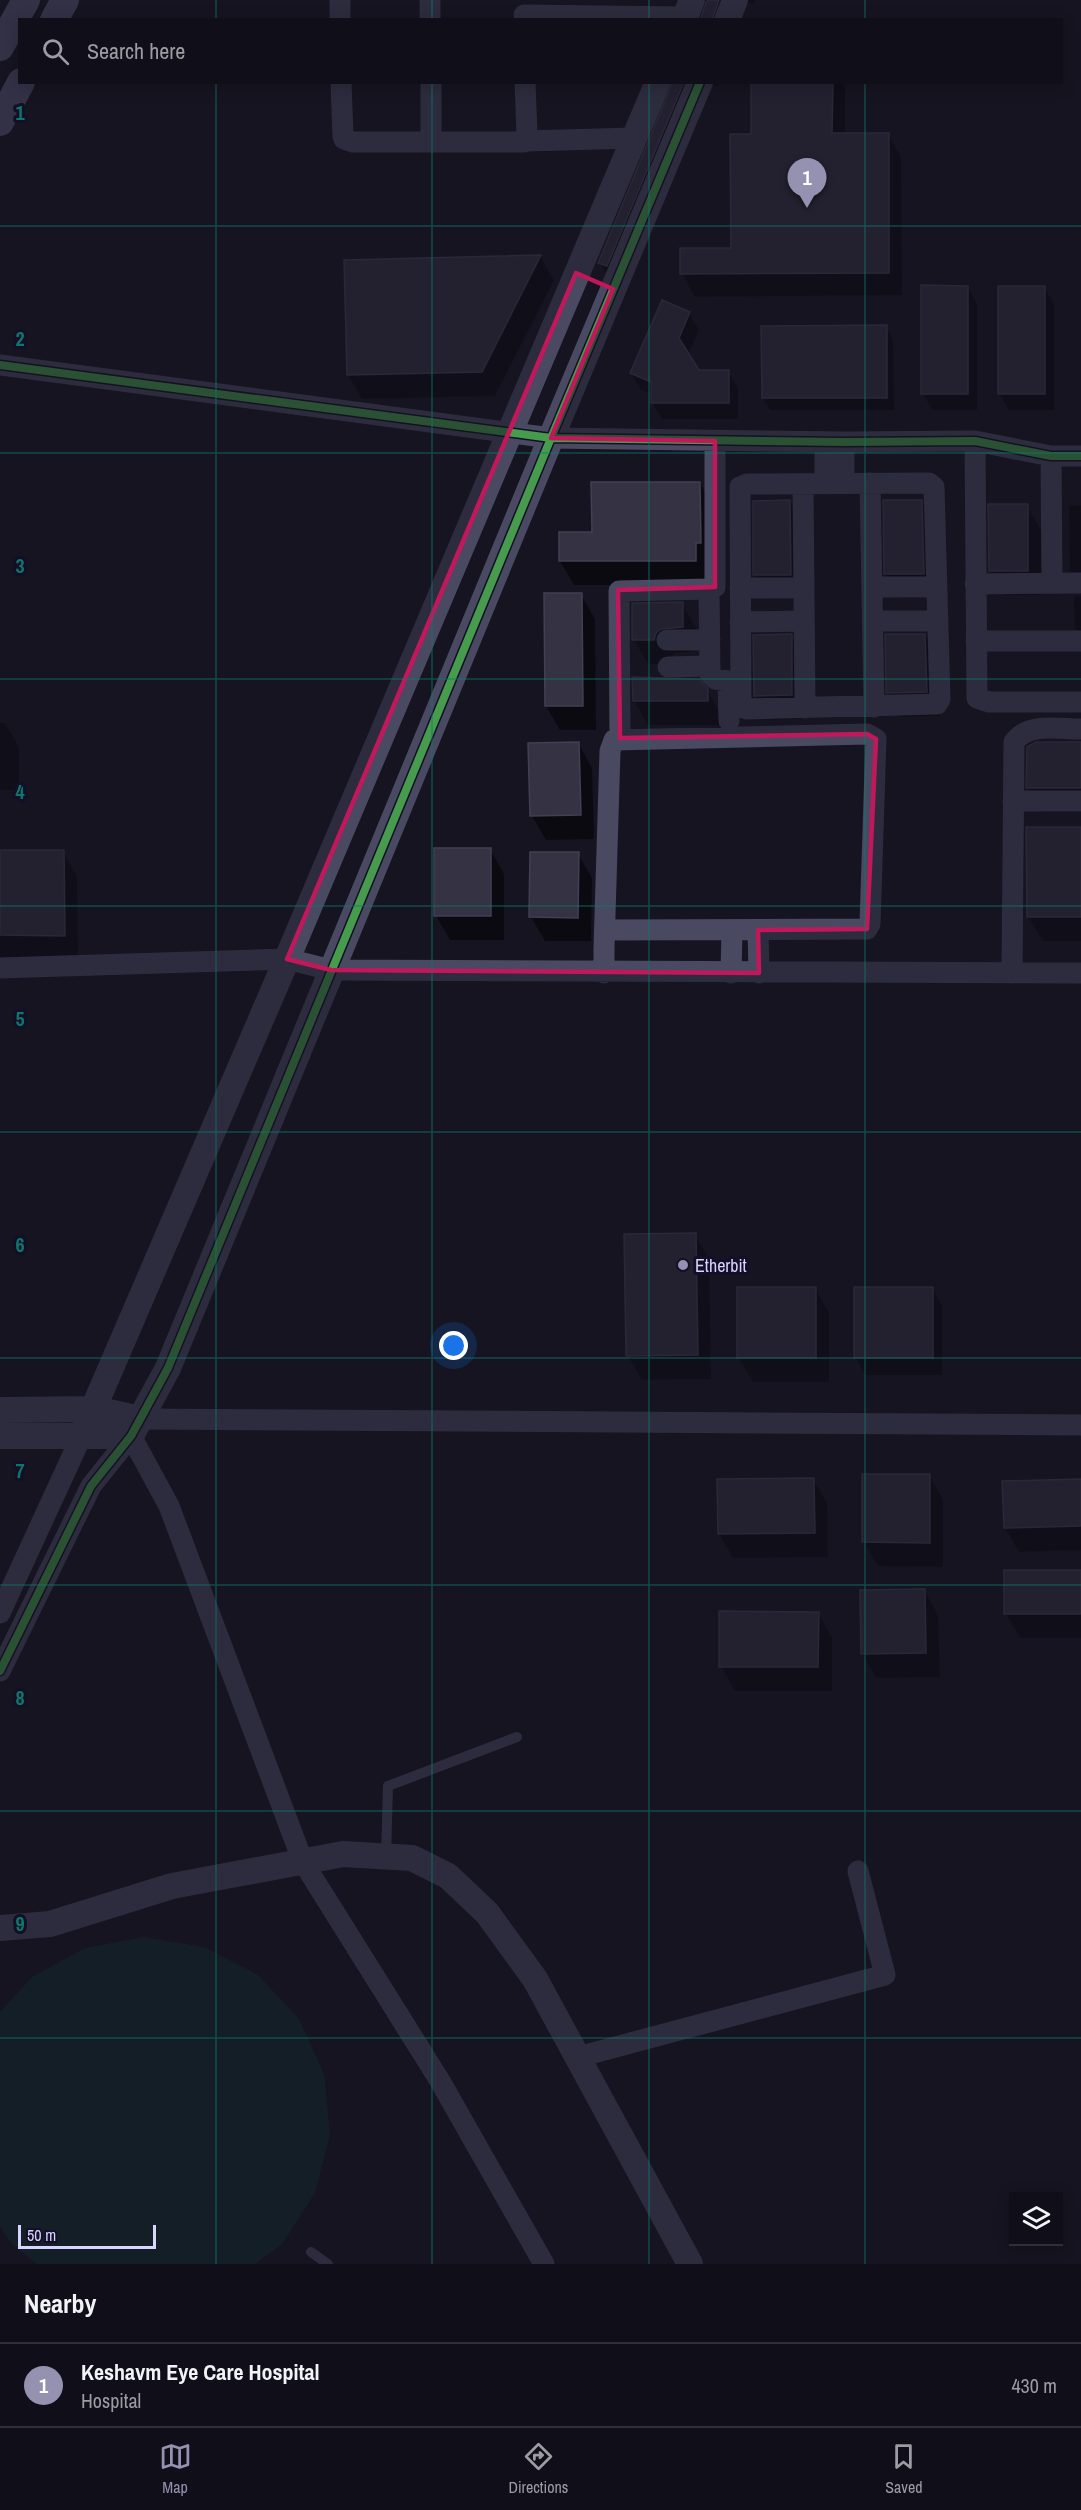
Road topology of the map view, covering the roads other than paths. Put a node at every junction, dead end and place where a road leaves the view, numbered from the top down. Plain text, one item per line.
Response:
1 (26, 0) edge
2 (65, 0) edge
3 (340, 0) edge
4 (430, 0) edge
5 (523, 12) edge
6 (687, 12) edge
7 (55, 18) edge
8 (340, 18) edge
9 (430, 18) edge
10 (0, 47) edge
11 (20, 84) edge
12 (341, 84) edge
13 (431, 84) edge
14 (525, 84) edge
15 (657, 84) edge
16 (699, 84) edge
17 (0, 122) edge
18 (634, 138) junction
19 (526, 141) junction
20 (431, 142) junction
21 (576, 273) junction
22 (613, 289) junction
23 (0, 365) edge
24 (510, 432) junction
25 (551, 438) junction
26 (715, 441) junction
27 (975, 441) junction
28 (834, 442) junction
29 (1051, 456) junction
30 (1081, 456) edge
31 (835, 483) junction
32 (870, 483) junction
33 (803, 484) junction
34 (1052, 583) junction
35 (1081, 583) edge
36 (975, 584) junction
37 (872, 587) junction
38 (936, 587) junction
39 (740, 588) junction
40 (804, 588) junction
41 (709, 589) junction
42 (804, 621) junction
43 (873, 621) junction
44 (937, 621) junction
45 (740, 622) junction
46 (667, 640) dead end
47 (710, 640) junction
48 (976, 641) junction
49 (1081, 641) edge
50 (711, 666) junction
51 (668, 667) dead end
52 (1081, 702) edge
53 (874, 707) junction
54 (805, 708) junction
55 (729, 721) dead end
56 (1081, 729) edge
57 (620, 738) junction
58 (1013, 801) junction
59 (1081, 801) edge
60 (605, 930) junction
61 (732, 930) junction
62 (758, 930) junction
63 (287, 959) junction
64 (0, 968) edge
65 (331, 970) junction
66 (604, 973) junction
67 (731, 973) junction
68 (759, 973) junction
69 (1012, 973) junction
70 (1081, 973) edge
71 (95, 1409) junction
72 (0, 1410) edge
73 (1081, 1425) edge
74 (135, 1428) junction
75 (0, 1436) edge
76 (82, 1436) junction
77 (0, 1612) edge
78 (0, 1671) edge
79 (517, 1737) dead end
80 (386, 1857) junction
81 (303, 1862) junction
82 (858, 1871) dead end
83 (0, 1928) edge
84 (578, 2057) junction
85 (311, 2252) dead end
86 (328, 2264) edge
87 (544, 2264) edge
88 (690, 2264) edge

1 - 10 main road
2 - 7 main road
3 - 8 street
4 - 9 street
5 - 6 street
11 - 17 main road
12 - 20 street
13 - 20 street
14 - 19 street
15 - 18 street
16 - 22 street
18 - 19 street
18 - 21 street
19 - 20 street
21 - 22 street
21 - 24 street
22 - 25 street
23 - 24 street
24 - 25 street
24 - 63 street
25 - 26 street
25 - 65 street
26 - 28 street
26 - 41 street
27 - 28 street
27 - 29 street
27 - 36 street
28 - 31 street
29 - 30 street
29 - 34 street
31 - 32 street
31 - 33 street
32 - 37 street
32 - 38 street
33 - 39 street
33 - 40 street
34 - 35 street
34 - 36 street
36 - 48 street
37 - 38 street
37 - 43 street
38 - 44 street
39 - 40 street
39 - 45 street
40 - 42 street
41 - 47 street
41 - 57 street
42 - 45 street
42 - 54 street
43 - 44 street
43 - 53 street
44 - 53 street
45 - 54 street
46 - 47 street
47 - 50 street
48 - 49 street
48 - 52 street
50 - 51 street
50 - 55 street
53 - 54 street
56 - 58 street
57 - 60 street
57 - 62 street
58 - 59 street
58 - 69 street
60 - 61 street
60 - 66 street
61 - 62 street
61 - 67 street
62 - 68 street
63 - 64 street
63 - 65 street
63 - 71 street
65 - 66 street
65 - 74 street
66 - 67 street
67 - 68 street
68 - 69 street
69 - 70 street
71 - 72 street
71 - 74 street
71 - 76 street
73 - 74 street
74 - 76 street
74 - 78 street
74 - 81 street
75 - 76 street
76 - 77 street
79 - 80 lane
80 - 81 street
80 - 84 street
81 - 83 street
81 - 87 street
82 - 84 street
84 - 88 street
85 - 86 lane

